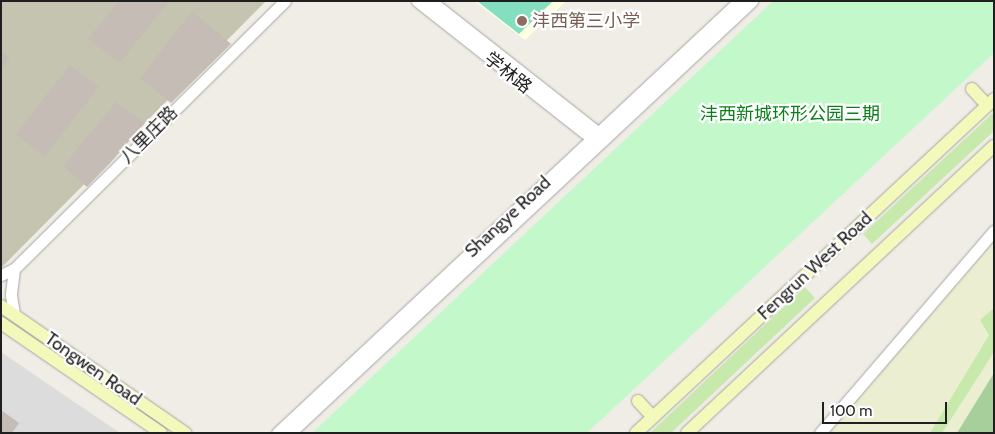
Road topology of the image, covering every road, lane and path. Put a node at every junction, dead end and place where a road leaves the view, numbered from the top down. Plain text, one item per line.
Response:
1 (285, 1) edge
2 (417, 1) edge
3 (431, 1) edge
4 (740, 1) edge
5 (752, 1) edge
6 (972, 89) dead end
7 (990, 102) edge
8 (599, 139) junction
9 (994, 146) edge
10 (994, 231) edge
11 (14, 269) junction
12 (1, 275) edge
13 (1, 306) edge
14 (14, 315) junction
15 (1, 323) edge
16 (638, 401) dead end
17 (653, 417) junction
18 (161, 433) edge
19 (185, 433) edge
20 (277, 433) edge
21 (290, 433) edge
22 (636, 433) edge
23 (687, 433) edge
24 (820, 433) edge

1 - 11 street, 八里庄路
2 - 8 street, 学林路
3 - 8 street, 学林路
4 - 8 street, Shangye Road
5 - 8 street, Shangye Road
6 - 7 main road
7 - 17 main road, Fengrun West Road
8 - 20 street, Shangye Road
8 - 21 street, Shangye Road
9 - 23 main road, Fengrun West Road
10 - 24 street
11 - 12 street, 八里庄路
11 - 14 street
13 - 14 main road, Tongwen Road
14 - 19 main road, Tongwen Road
15 - 18 main road, Tongwen Road
16 - 17 main road
17 - 22 main road, Fengrun West Road

